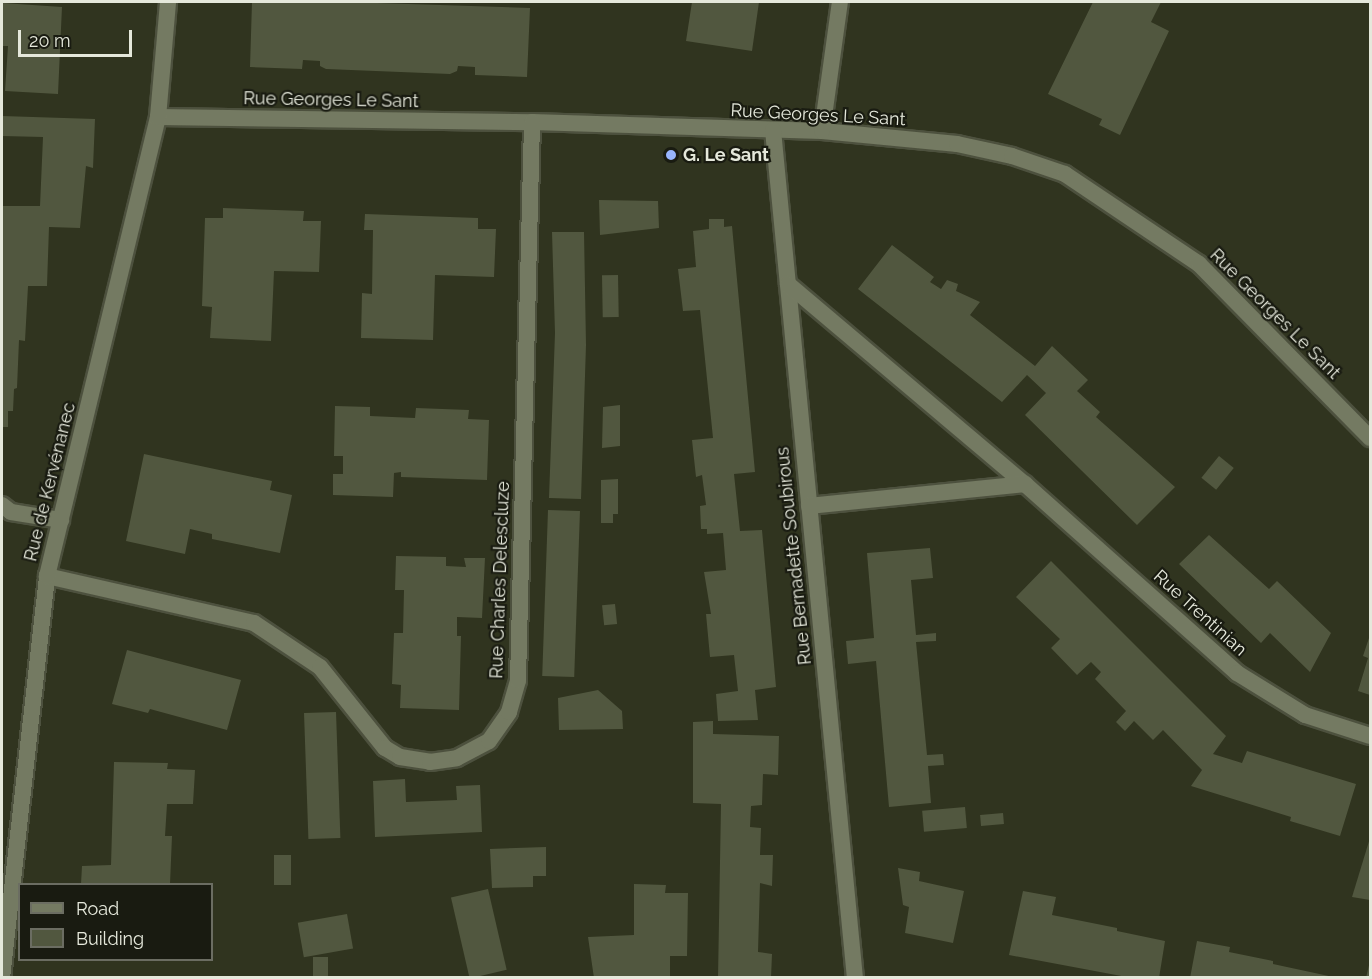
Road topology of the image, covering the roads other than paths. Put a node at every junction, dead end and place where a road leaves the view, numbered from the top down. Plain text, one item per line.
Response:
1 (168, 2) edge
2 (840, 2) edge
3 (158, 117) junction
4 (531, 122) junction
5 (773, 130) junction
6 (822, 131) junction
7 (788, 284) junction
8 (1371, 438) edge
9 (1025, 484) junction
10 (2, 505) edge
11 (809, 506) junction
12 (61, 520) junction
13 (47, 576) junction
14 (1371, 736) edge
15 (2, 978) edge
16 (855, 978) edge

1 - 3 street, Rue de Kervénanec
2 - 6 street
3 - 4 street, Rue Georges Le Sant
3 - 12 street, Rue de Kervénanec
4 - 5 street, Rue Georges Le Sant
4 - 13 street, Rue Charles Delescluze
5 - 6 street, Rue Georges Le Sant
5 - 7 street, Rue Bernadette Soubirous
6 - 8 street, Rue Georges Le Sant
7 - 9 street, Rue Trentinian
7 - 11 street, Rue Bernadette Soubirous
9 - 11 street
9 - 14 street, Rue Trentinian
10 - 12 street
11 - 16 street, Rue Bernadette Soubirous
12 - 13 street, Rue de Kervénanec
13 - 15 street, Rue de Kervénanec

